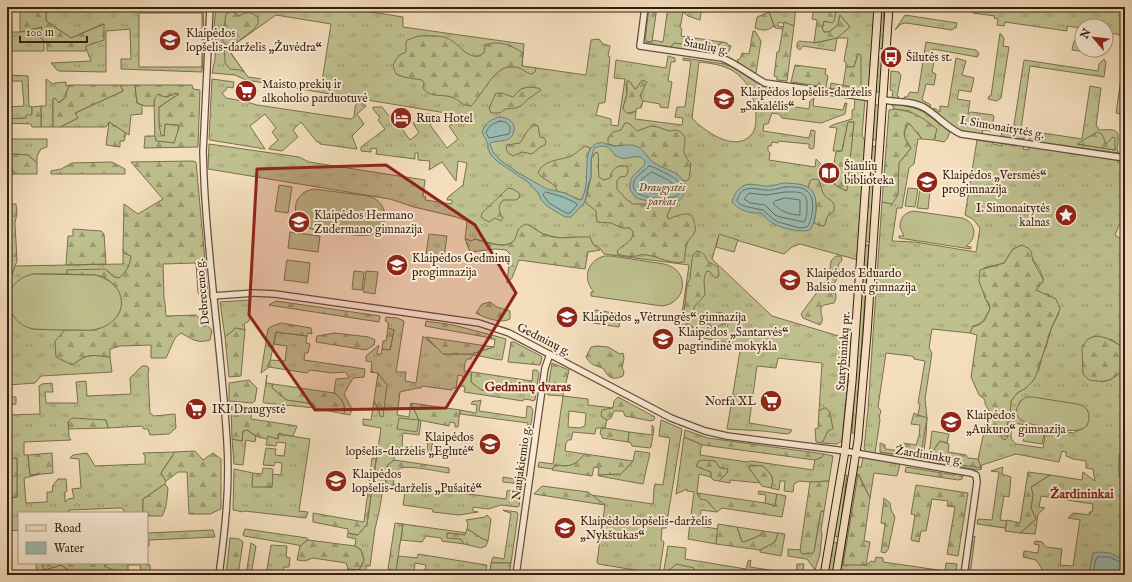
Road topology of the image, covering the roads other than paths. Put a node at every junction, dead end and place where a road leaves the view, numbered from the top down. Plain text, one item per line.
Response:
1 (210, 7) edge
2 (645, 7) edge
3 (878, 7) edge
4 (888, 7) edge
5 (875, 53) junction
6 (886, 54) junction
7 (872, 98) junction
8 (882, 100) junction
9 (869, 142) junction
10 (879, 143) junction
11 (1125, 158) edge
12 (214, 296) junction
13 (550, 354) junction
14 (850, 452) junction
15 (830, 541) junction
16 (841, 543) junction
17 (219, 575) edge
18 (516, 575) edge
19 (824, 575) edge
20 (836, 575) edge
21 (964, 575) edge

1 - 12 street, Debreceno g.
2 - 7 street, Šiaulių g.
3 - 5 main road, Statybininkų pr.
4 - 6 main road, Statybininkų pr.
5 - 6 main road
5 - 7 main road, Statybininkų pr.
6 - 8 main road, Statybininkų pr.
7 - 9 main road, Statybininkų pr.
8 - 10 main road, Statybininkų pr.
8 - 11 street, I. Simonaitytės g.
9 - 10 main road
9 - 14 main road, Statybininkų pr.
10 - 14 main road, Statybininkų pr.
12 - 13 street, Gedminų g.
12 - 17 street, Debreceno g.
13 - 14 street, Gedminų g.
13 - 18 street, Naujakiemio g.
14 - 15 main road, Statybininkų pr.
14 - 16 main road, Statybininkų pr.
14 - 21 street, Žardininkų g.
15 - 16 main road
15 - 19 main road, Statybininkų pr.
16 - 20 main road, Statybininkų pr.

